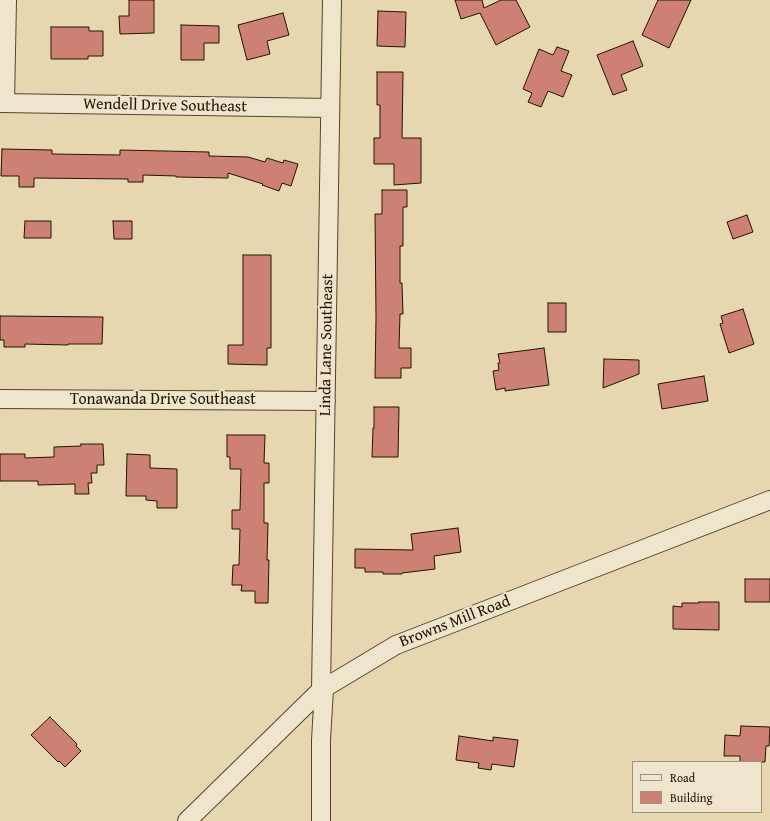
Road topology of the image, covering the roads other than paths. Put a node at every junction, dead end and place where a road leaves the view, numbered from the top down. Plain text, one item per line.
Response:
1 (7, 0) edge
2 (332, 0) edge
3 (3, 103) edge
4 (330, 108) junction
5 (0, 399) edge
6 (326, 401) junction
7 (770, 500) edge
8 (322, 690) junction
9 (188, 821) edge
10 (321, 821) edge

1 - 3 street
2 - 4 street, Linda Lane Southeast
3 - 4 street, Wendell Drive Southeast
4 - 6 street, Linda Lane Southeast
5 - 6 street, Tonawanda Drive Southeast
6 - 8 street, Linda Lane Southeast
7 - 8 street, Browns Mill Road
8 - 9 street, Browns Mill Road
8 - 10 street, Linda Lane Southeast

